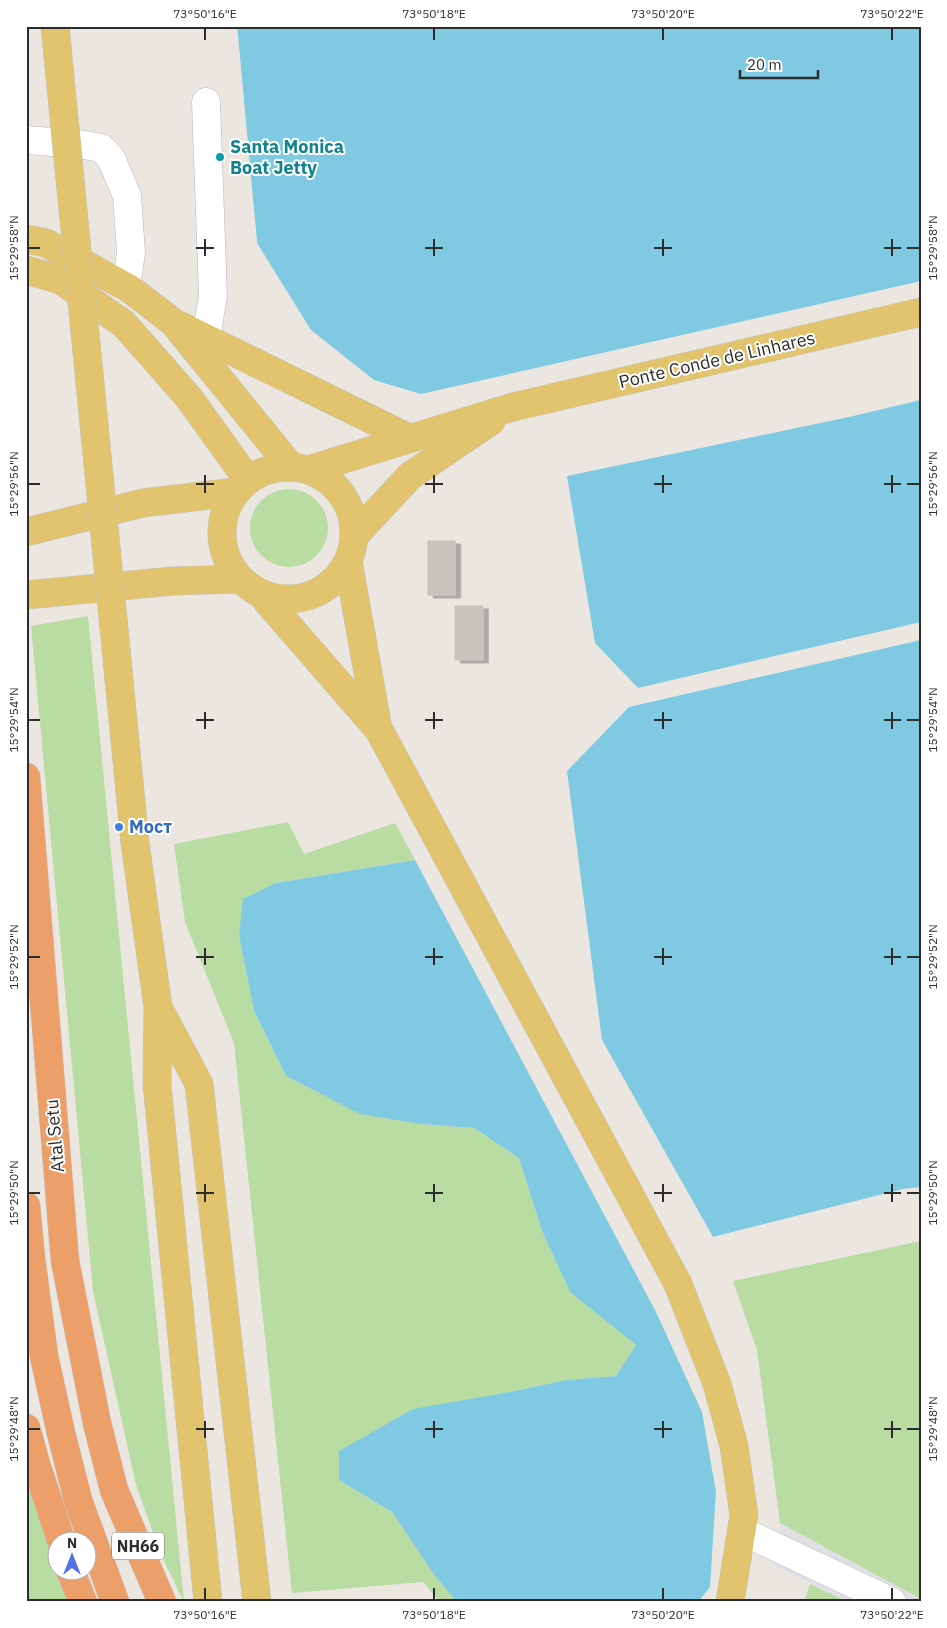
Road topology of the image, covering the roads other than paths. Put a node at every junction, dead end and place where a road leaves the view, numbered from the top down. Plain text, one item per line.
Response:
1 (55, 26) edge
2 (206, 102) dead end
3 (26, 140) edge
4 (26, 238) edge
5 (26, 270) edge
6 (117, 283) junction
7 (921, 312) edge
8 (173, 322) junction
9 (206, 338) junction
10 (513, 406) junction
11 (409, 438) junction
12 (299, 468) junction
13 (241, 486) junction
14 (26, 532) edge
15 (355, 535) junction
16 (348, 561) junction
17 (250, 586) junction
18 (26, 595) edge
19 (379, 730) junction
20 (26, 778) edge
21 (158, 1007) junction
22 (26, 1206) edge
23 (26, 1428) edge
24 (57, 1530) edge
25 (742, 1531) junction
26 (74, 1580) edge
27 (83, 1602) edge
28 (115, 1602) edge
29 (162, 1602) edge
30 (208, 1602) edge
31 (257, 1602) edge
32 (730, 1602) edge
33 (892, 1602) edge

1 - 21 main road, bridge
2 - 9 lane
3 - 6 lane
4 - 6 main road
5 - 13 main road
6 - 8 main road
7 - 10 main road, Ponte Conde de Linhares
8 - 9 main road
8 - 12 main road
9 - 11 main road
10 - 11 main road, Ponte Conde de Linhares
10 - 15 main road
11 - 12 main road, Ponte Conde de Linhares
12 - 13 main road
12 - 15 main road
13 - 14 main road
13 - 17 main road
15 - 16 main road
16 - 17 main road
16 - 19 main road
17 - 18 main road
17 - 19 main road
19 - 25 main road
20 - 29 highway, Atal Setu / NH66
21 - 30 main road
21 - 31 main road
22 - 28 highway, NH66
23 - 24 highway
25 - 32 main road
25 - 33 lane
26 - 27 highway

